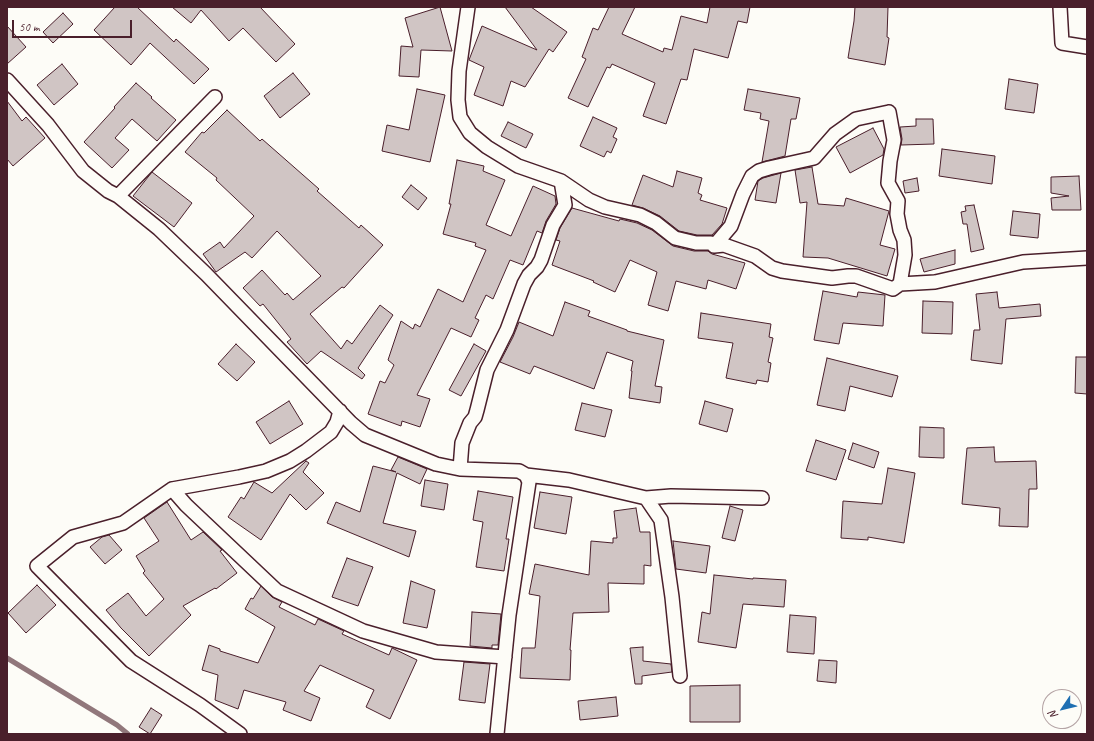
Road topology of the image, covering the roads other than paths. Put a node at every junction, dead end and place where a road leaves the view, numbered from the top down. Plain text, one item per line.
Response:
1 (468, 7) edge
2 (1060, 7) edge
3 (1087, 47) edge
4 (7, 80) edge
5 (215, 98) dead end
6 (562, 182) junction
7 (118, 196) junction
8 (714, 246) junction
9 (1087, 258) edge
10 (900, 284) junction
11 (340, 412) junction
12 (460, 469) junction
13 (526, 475) junction
14 (172, 489) junction
15 (646, 498) junction
16 (762, 498) dead end
17 (505, 656) junction
18 (680, 676) dead end
19 (240, 734) edge
20 (497, 734) edge

1 - 6 street
2 - 3 street
4 - 7 street
5 - 7 street
6 - 8 street
6 - 12 street
7 - 11 street
8 - 10 street
8 - 10 street
9 - 10 street
11 - 12 street
11 - 14 street
12 - 13 street
13 - 15 street
13 - 17 street
14 - 17 street
14 - 19 street
15 - 16 street
15 - 18 street
17 - 20 street

